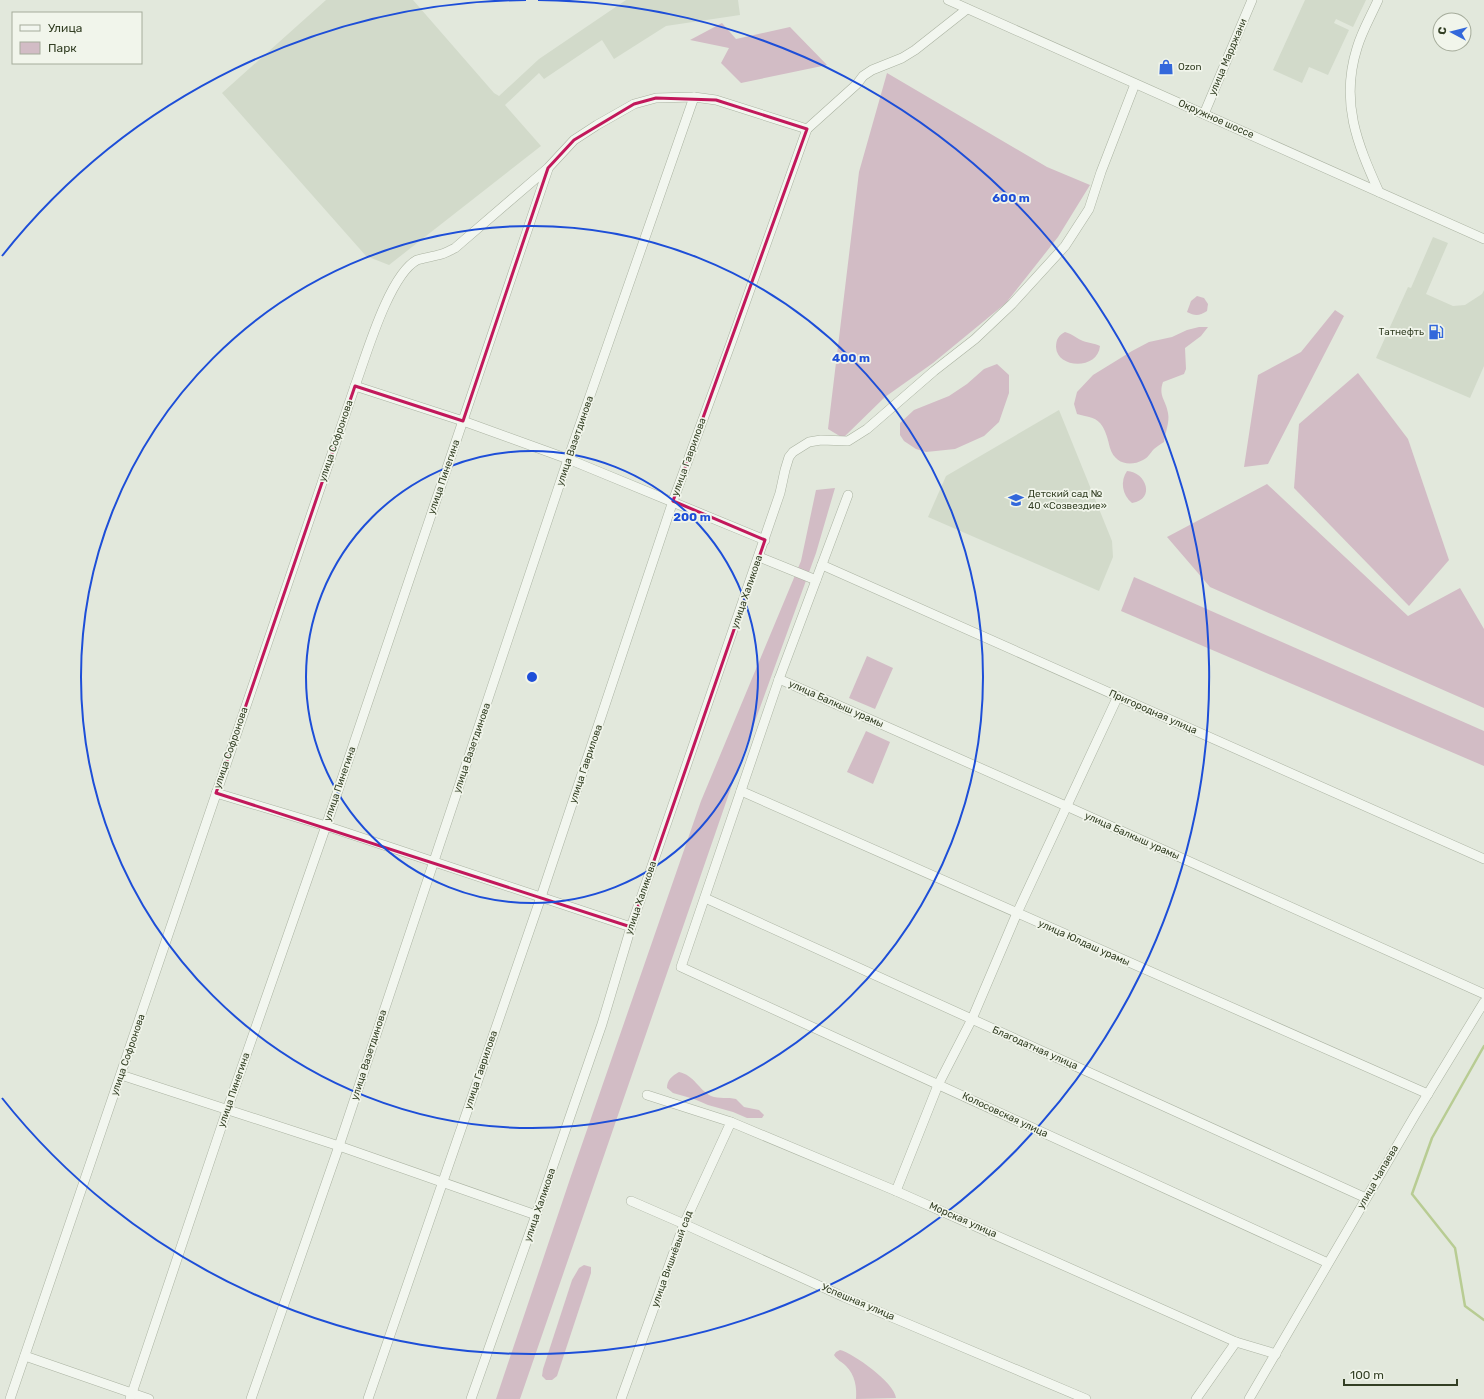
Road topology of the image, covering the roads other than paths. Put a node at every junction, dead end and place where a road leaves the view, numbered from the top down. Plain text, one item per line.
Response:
1 (948, 0) edge
2 (1252, 0) edge
3 (1378, 0) edge
4 (967, 9) junction
5 (1135, 84) junction
6 (694, 97) junction
7 (1204, 114) junction
8 (807, 129) junction
9 (548, 168) junction
10 (1379, 192) junction
11 (1484, 239) edge
12 (355, 386) junction
13 (463, 421) junction
14 (568, 459) junction
15 (848, 495) dead end
16 (673, 501) junction
17 (765, 540) junction
18 (759, 558) junction
19 (822, 565) junction
20 (816, 580) junction
21 (779, 679) junction
22 (1118, 696) junction
23 (741, 792) junction
24 (216, 793) junction
25 (1066, 806) junction
26 (326, 826) junction
27 (1484, 859) edge
28 (434, 861) junction
29 (541, 897) junction
30 (705, 898) junction
31 (1017, 913) junction
32 (631, 927) junction
33 (1484, 994) edge
34 (1484, 1002) edge
35 (972, 1019) junction
36 (121, 1075) junction
37 (938, 1085) junction
38 (1428, 1094) junction
39 (647, 1095) dead end
40 (227, 1110) junction
41 (731, 1122) junction
42 (339, 1146) junction
43 (442, 1183) junction
44 (896, 1190) junction
45 (1366, 1198) junction
46 (631, 1201) dead end
47 (536, 1215) junction
48 (684, 1224) junction
49 (1328, 1263) junction
50 (1236, 1342) junction
51 (1276, 1354) junction
52 (25, 1356) junction
53 (131, 1396) edge
54 (10, 1399) edge
55 (149, 1399) edge
56 (251, 1399) edge
57 (368, 1399) edge
58 (471, 1399) edge
59 (621, 1399) edge
60 (1086, 1399) edge
61 (1196, 1399) edge
62 (1250, 1399) edge

1 - 4 street, Окружное шоссе
2 - 7 street, улица Марджани
3 - 10 street
4 - 5 street, Окружное шоссе
4 - 8 street
5 - 7 street, Окружное шоссе
5 - 17 street, улица Халикова
6 - 8 street, улица Софронова
6 - 9 street, улица Софронова
6 - 14 street, улица Вазетдинова
7 - 10 street, Окружное шоссе
8 - 16 street, улица Гаврилова
9 - 12 street, улица Софронова
9 - 13 street, улица Пинегина
10 - 11 street, Окружное шоссе
12 - 13 street
12 - 24 street, улица Софронова
13 - 14 street
13 - 26 street, улица Пинегина
14 - 16 street
14 - 28 street, улица Вазетдинова
15 - 19 street
16 - 17 street
16 - 29 street, улица Гаврилова
17 - 18 street, улица Халикова
18 - 20 street
18 - 32 street, улица Халикова
19 - 20 street
19 - 22 street, Пригородная улица
20 - 21 street
21 - 23 street
21 - 25 street, улица Балкыш урамы
22 - 25 street
22 - 27 street, Пригородная улица
23 - 30 street
23 - 31 street, улица Юлдаш урамы
24 - 26 street
24 - 36 street, улица Софронова
25 - 31 street
25 - 33 street, улица Балкыш урамы
26 - 28 street
26 - 40 street, улица Пинегина
28 - 29 street
28 - 42 street, улица Вазетдинова
29 - 32 street
29 - 43 street, улица Гаврилова
30 - 35 street, Благодатная улица
30 - 37 street, Колосовская улица
31 - 35 street
31 - 38 street, улица Юлдаш урамы
32 - 47 street, улица Халикова
34 - 38 street, улица Чапаева
35 - 37 street
35 - 45 street, Благодатная улица
36 - 40 street
36 - 52 street, улица Софронова
37 - 44 street
37 - 49 street, Колосовская улица
38 - 45 street, улица Чапаева
39 - 41 street, Морская улица
40 - 42 street
40 - 53 street, улица Пинегина
41 - 44 street, Морская улица
41 - 48 street, улица Вишнёвый сад
42 - 43 street
42 - 56 street, улица Вазетдинова
43 - 47 street
43 - 57 street, улица Гаврилова
44 - 50 street, Морская улица
45 - 49 street, улица Чапаева
46 - 48 street, Успешная улица
47 - 58 street, улица Халикова
48 - 59 street, улица Вишнёвый сад
48 - 60 street, Успешная улица
49 - 51 street, улица Чапаева
50 - 51 street, Морская улица
50 - 61 street
51 - 62 street, улица Чапаева
52 - 53 street
52 - 54 street, улица Софронова
53 - 55 street

